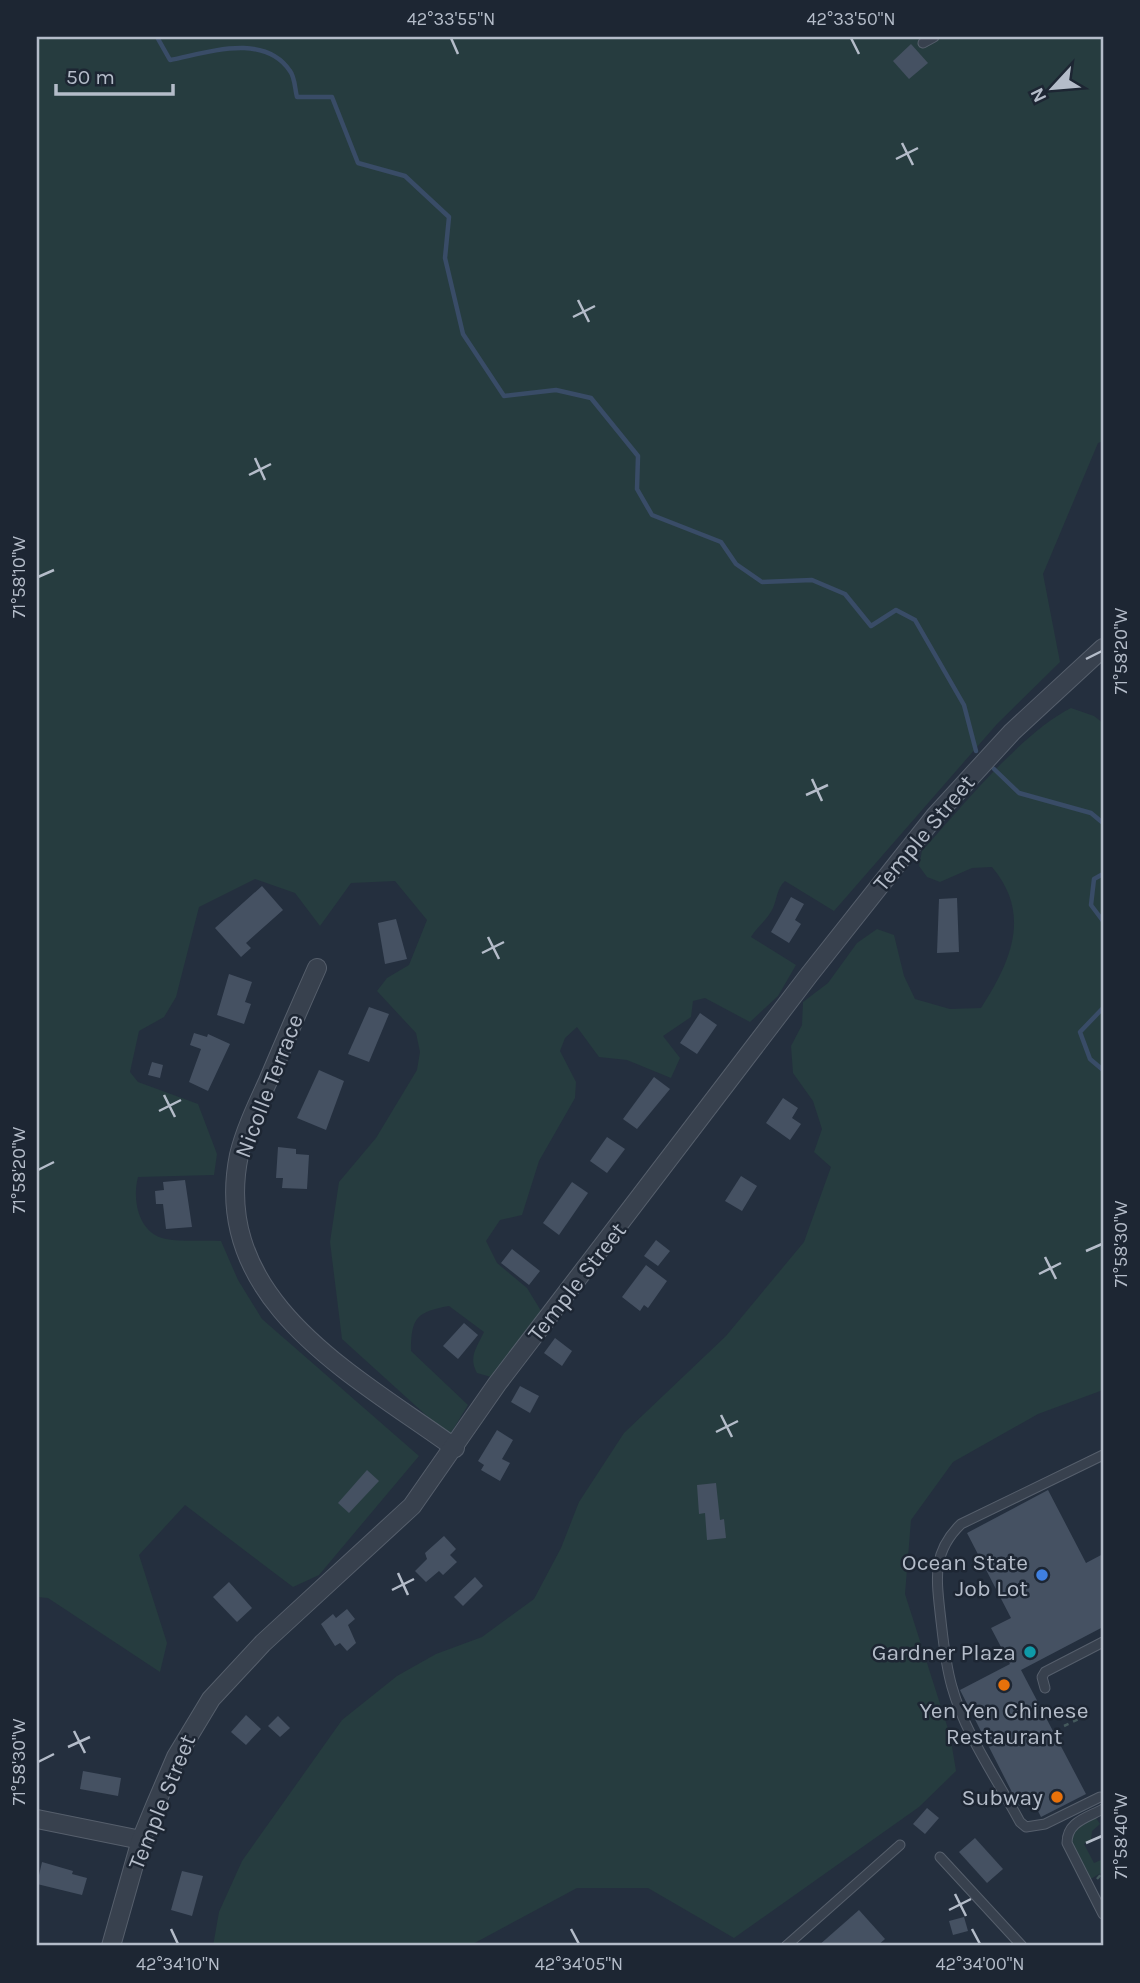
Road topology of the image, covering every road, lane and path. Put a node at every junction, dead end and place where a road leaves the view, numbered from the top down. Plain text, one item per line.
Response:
1 (934, 37) edge
2 (923, 43) dead end
3 (1103, 648) edge
4 (317, 968) dead end
5 (454, 1448) junction
6 (1103, 1455) edge
7 (1103, 1642) edge
8 (1045, 1688) dead end
9 (1081, 1718) dead end
10 (1064, 1726) dead end
11 (1100, 1797) dead end
12 (1103, 1810) edge
13 (37, 1819) edge
14 (141, 1840) junction
15 (900, 1845) dead end
16 (940, 1857) dead end
17 (1103, 1914) edge
18 (111, 1946) edge
19 (786, 1946) edge
20 (1022, 1946) edge

1 - 2 lane
3 - 5 street, Temple Street
4 - 5 street, Nicolle Terrace
5 - 14 street, Temple Street
6 - 11 lane
7 - 8 lane
9 - 10 path
12 - 17 lane
13 - 14 street
14 - 18 street, Temple Street
15 - 19 lane
16 - 20 lane

